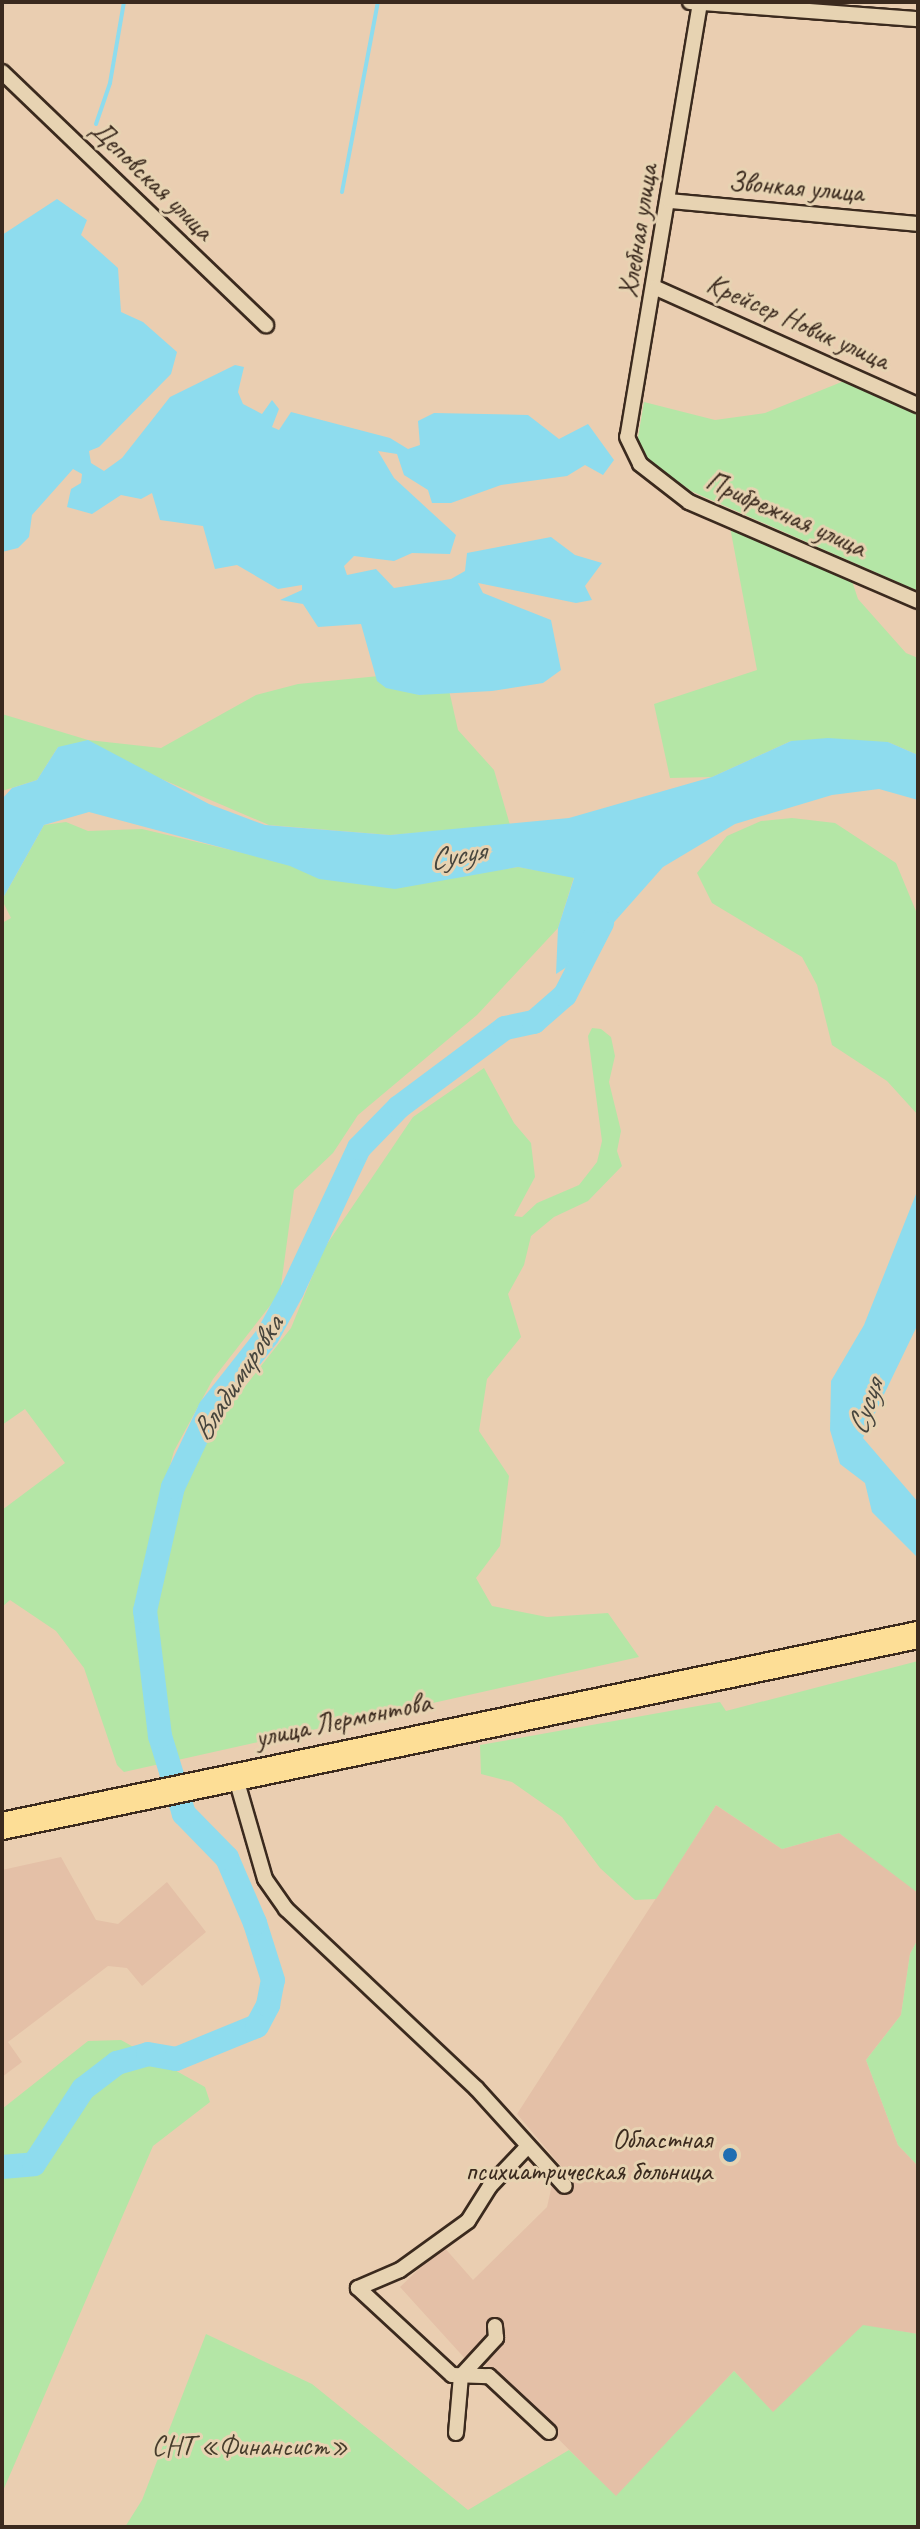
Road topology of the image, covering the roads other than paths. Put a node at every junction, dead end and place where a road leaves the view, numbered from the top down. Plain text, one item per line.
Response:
1 (690, 2) edge
2 (700, 3) edge
3 (918, 19) edge
4 (2, 72) edge
5 (670, 201) junction
6 (918, 224) edge
7 (656, 288) junction
8 (266, 325) dead end
9 (918, 405) edge
10 (640, 464) joint
11 (918, 601) edge
12 (918, 1635) edge
13 (235, 1775) junction
14 (2, 1826) edge
15 (528, 2146) junction
16 (565, 2186) dead end
17 (495, 2326) dead end
18 (461, 2376) junction
19 (549, 2432) dead end
20 (456, 2433) dead end

1 - 2 street
2 - 3 street
2 - 5 street, Хлебная улица
4 - 8 street, Деповская улица
5 - 6 street, Звонкая улица
5 - 7 street, Хлебная улица
7 - 9 street, Крейсер Новик улица
7 - 10 street, Хлебная улица
10 - 11 street, Прибрежная улица
12 - 13 highway, улица Лермонтова
13 - 14 highway, улица Лермонтова
13 - 15 street
15 - 16 street
15 - 18 street
17 - 18 street
18 - 19 street
18 - 20 street

